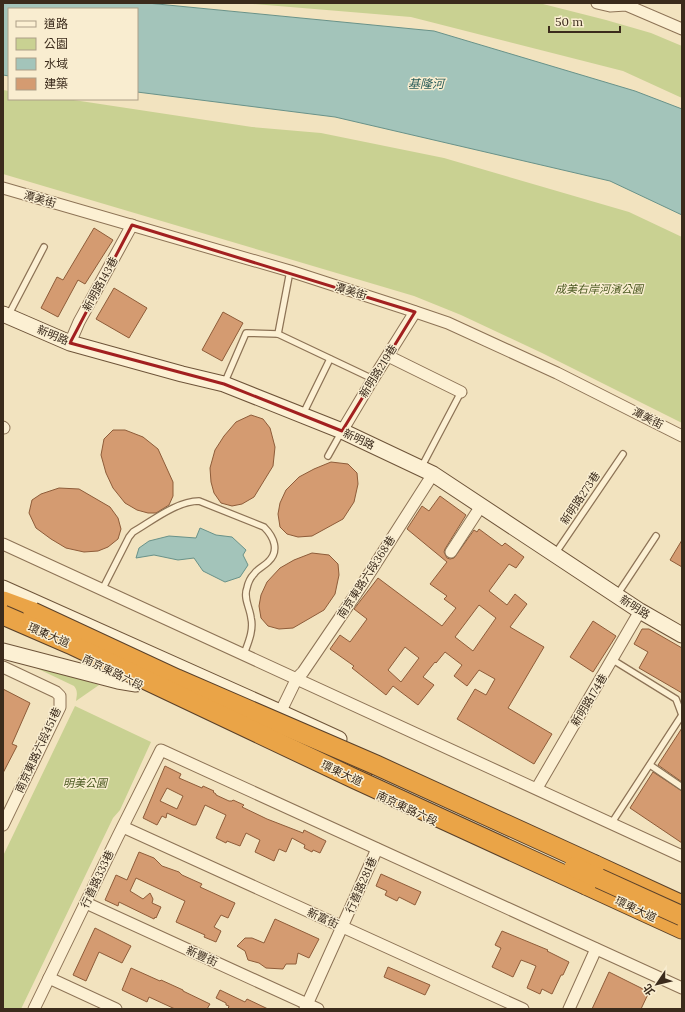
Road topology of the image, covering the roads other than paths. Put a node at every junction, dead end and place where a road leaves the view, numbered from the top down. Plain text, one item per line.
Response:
1 (597, 3) edge
2 (627, 4) edge
3 (682, 29) edge
4 (3, 188) edge
5 (132, 225) junction
6 (44, 248) dead end
7 (290, 272) junction
8 (415, 312) junction
9 (5, 318) edge
10 (278, 334) junction
11 (70, 343) junction
12 (388, 356) junction
13 (330, 359) junction
14 (372, 379) junction
15 (224, 384) junction
16 (461, 392) joint
17 (303, 415) junction
18 (342, 431) junction
19 (682, 436) edge
20 (623, 454) dead end
21 (328, 456) dead end
22 (427, 471) junction
23 (481, 506) junction
24 (656, 536) dead end
25 (3, 544) edge
26 (451, 552) dead end
27 (555, 554) junction
28 (3, 588) edge
29 (102, 590) junction
30 (617, 595) junction
31 (3, 601) edge
32 (640, 611) junction
33 (3, 617) edge
34 (682, 635) edge
35 (3, 651) edge
36 (244, 654) junction
37 (613, 660) junction
38 (3, 667) edge
39 (297, 678) junction
40 (136, 684) junction
41 (280, 712) junction
42 (682, 715) edge
43 (320, 741) junction
44 (268, 743) junction
45 (317, 762) junction
46 (650, 765) junction
47 (363, 770) junction
48 (682, 787) edge
49 (537, 788) junction
50 (495, 812) junction
51 (611, 824) junction
52 (3, 825) edge
53 (123, 827) junction
54 (481, 843) junction
55 (377, 849) junction
56 (682, 856) edge
57 (682, 897) edge
58 (86, 904) junction
59 (682, 905) edge
60 (682, 916) edge
61 (342, 926) junction
62 (682, 929) edge
63 (682, 934) edge
64 (596, 949) junction
65 (49, 978) junction
66 (682, 988) edge
67 (306, 1007) edge
68 (34, 1009) edge
69 (116, 1009) edge
70 (318, 1009) edge
71 (523, 1009) edge
72 (569, 1009) edge

1 - 2 street
2 - 3 street
4 - 5 street, 潭美街
5 - 7 street, 潭美街
5 - 11 street, 新明路143巷
6 - 9 lane
7 - 8 street, 潭美街
7 - 10 lane
8 - 12 street, 新明路219巷
8 - 19 street, 潭美街
9 - 11 main road, 新明路
10 - 13 lane
10 - 15 lane
11 - 15 main road, 新明路
12 - 14 street, 新明路219巷
12 - 16 street
13 - 14 lane
13 - 17 lane
14 - 18 street, 新明路219巷
15 - 17 main road, 新明路
16 - 22 lane
17 - 18 main road, 新明路
18 - 21 lane
18 - 22 main road, 新明路
20 - 27 lane, 新明路273巷
22 - 23 main road, 新明路
22 - 39 street, 南京東路六段368巷
23 - 26 street
23 - 27 main road, 新明路
24 - 30 lane
25 - 29 street
27 - 30 main road, 新明路
28 - 41 main road
29 - 36 street
29 - 36 lane
30 - 32 main road, 新明路
31 - 43 highway, 環東大道, bridge
32 - 34 main road, 新明路
32 - 37 street, 新明路174巷
33 - 40 main road, 南京東路六段
33 - 45 highway, 環東大道, bridge
35 - 40 main road
36 - 39 street
37 - 42 lane
37 - 49 street, 新明路174巷
38 - 52 street, 南京東路六段451巷
39 - 41 street, 南京東路六段368巷
39 - 49 street
40 - 44 main road, 南京東路六段
41 - 44 street, 南京東路六段368巷
41 - 50 main road
42 - 46 lane
43 - 47 highway, bridge
43 - 59 highway, 環東大道, bridge
44 - 54 main road, 南京東路六段
45 - 47 highway, bridge
45 - 62 highway, 環東大道, bridge
46 - 48 lane
46 - 51 lane
47 - 60 highway, bridge
49 - 51 street
50 - 54 main road
50 - 57 main road
51 - 56 street
53 - 55 street, 行善路333巷
53 - 58 street, 行善路333巷
53 - 61 street, 新富街
54 - 63 main road, 南京東路六段
55 - 61 street, 行善路281巷
55 - 64 street
58 - 65 street, 行善路333巷
58 - 67 street, 新豐街
61 - 67 street, 行善路281巷
61 - 71 street, 新富街
64 - 66 street
64 - 72 street
65 - 68 street, 行善路333巷
65 - 69 street
67 - 70 street, 新豐街

